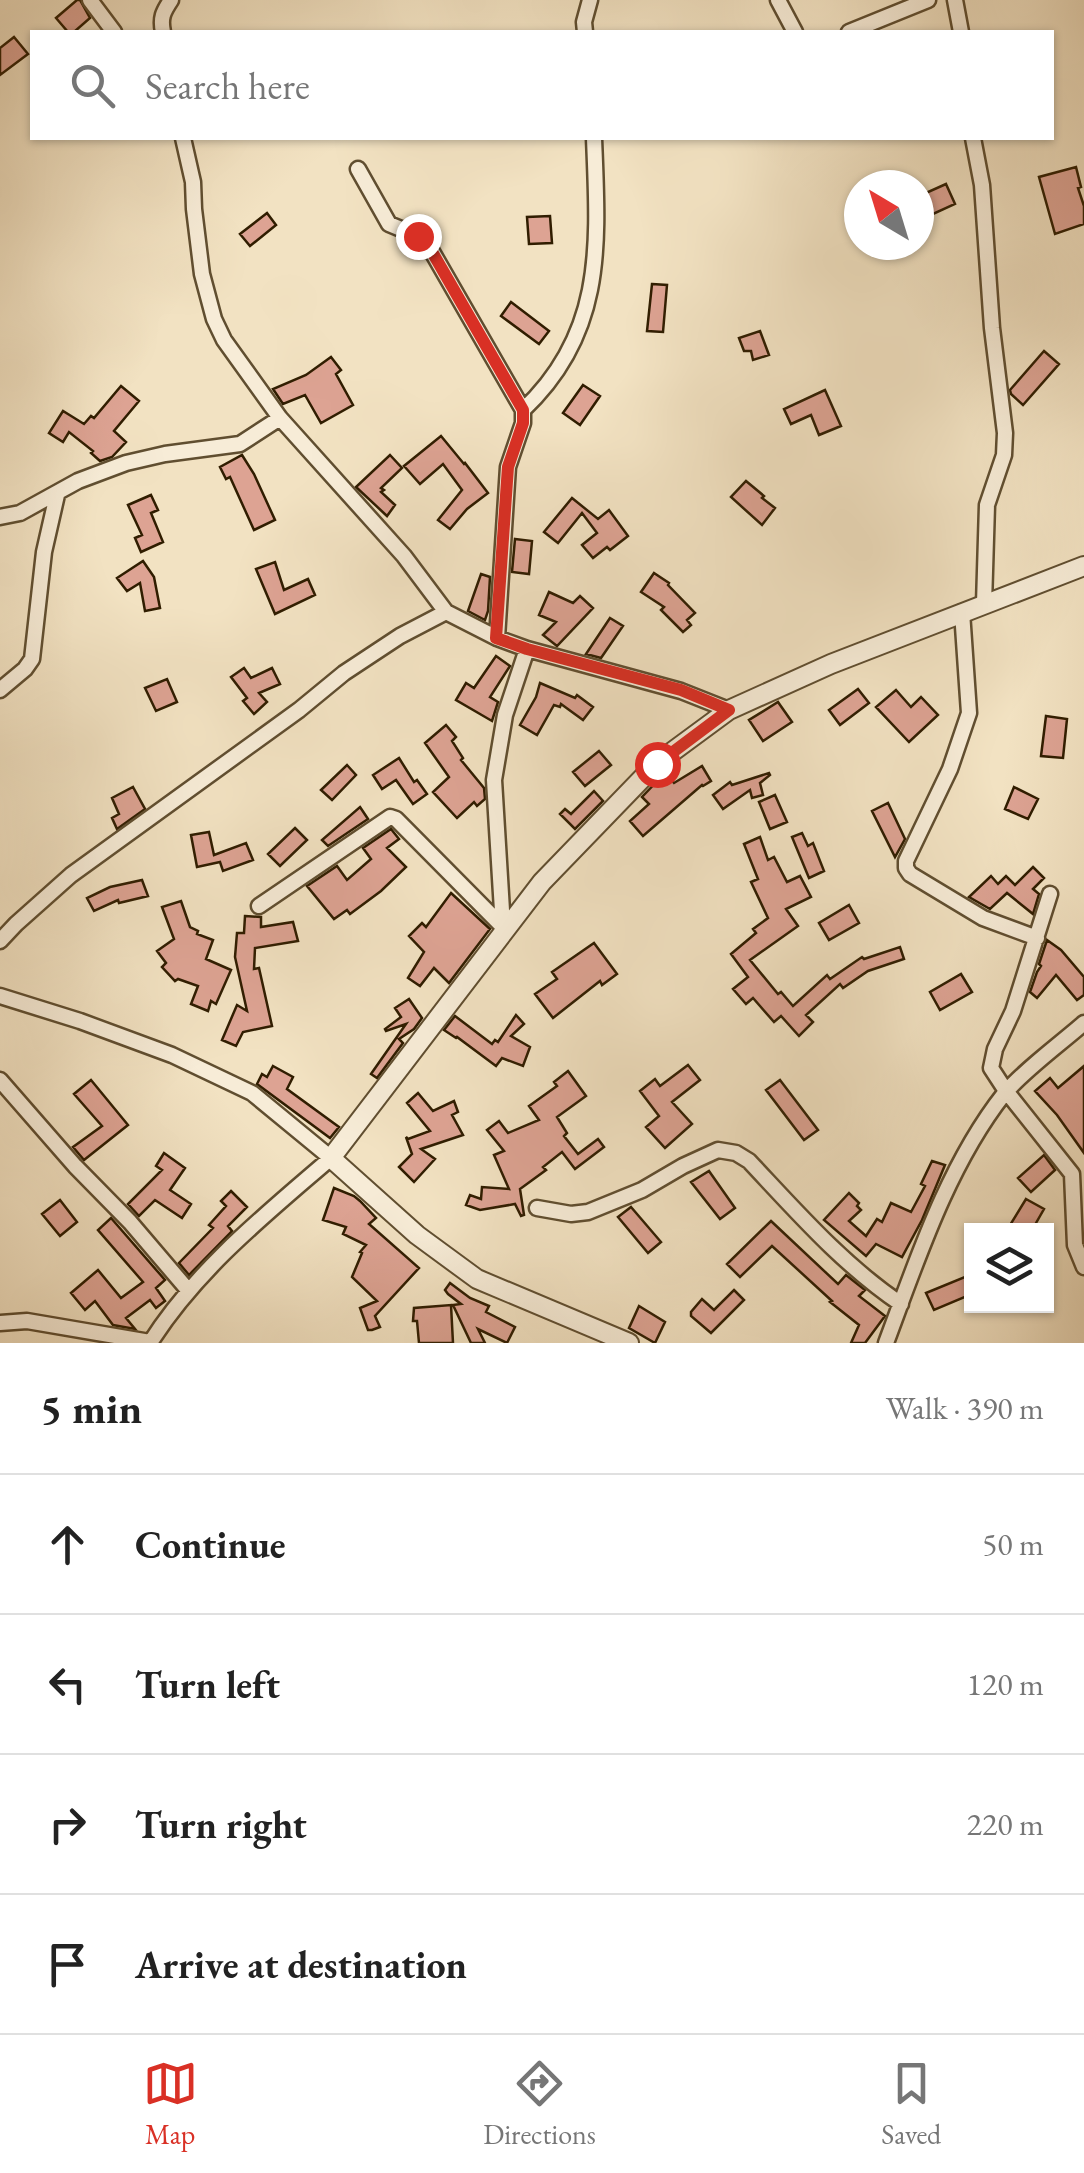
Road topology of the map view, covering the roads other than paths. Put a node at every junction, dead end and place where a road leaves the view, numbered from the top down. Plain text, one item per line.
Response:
1 (90, 0) edge
2 (171, 0) edge
3 (590, 0) edge
4 (778, 0) edge
5 (928, 0) edge
6 (955, 0) edge
7 (112, 30) edge
8 (162, 30) edge
9 (585, 30) edge
10 (794, 30) edge
11 (854, 30) edge
12 (961, 30) edge
13 (183, 140) edge
14 (594, 140) edge
15 (974, 140) edge
16 (358, 169) dead end
17 (523, 410) junction
18 (280, 418) junction
19 (57, 495) junction
20 (20, 513) junction
21 (0, 517) edge
22 (50, 525) junction
23 (1084, 566) edge
24 (984, 604) junction
25 (446, 612) junction
26 (962, 612) junction
27 (496, 638) junction
28 (527, 649) junction
29 (0, 690) edge
30 (729, 710) junction
31 (1050, 894) dead end
32 (259, 906) dead end
33 (504, 928) junction
34 (1037, 938) junction
35 (0, 941) edge
36 (0, 996) edge
37 (1084, 1023) edge
38 (0, 1080) edge
39 (1006, 1092) junction
40 (331, 1158) junction
41 (537, 1208) dead end
42 (1084, 1268) edge
43 (188, 1290) junction
44 (901, 1304) junction
45 (0, 1323) edge
46 (150, 1342) edge
47 (629, 1343) edge
48 (886, 1343) edge

1 - 7 street
2 - 8 street
3 - 9 street
4 - 10 street
5 - 11 street
6 - 12 street
13 - 18 street
14 - 17 street
15 - 24 street
16 - 17 street
17 - 27 street
18 - 19 street
18 - 25 street
19 - 20 street
19 - 22 street
20 - 21 street
20 - 22 street
22 - 29 street
23 - 24 street
24 - 26 street
25 - 27 street
25 - 35 street
26 - 30 street
26 - 34 street
27 - 28 street
28 - 30 street
28 - 33 street
30 - 33 street
31 - 34 street
32 - 33 street
33 - 40 street
34 - 39 street
36 - 40 street
37 - 39 street
38 - 43 street
39 - 42 street
39 - 44 street
40 - 43 street
40 - 47 street
41 - 44 street
43 - 46 street
44 - 48 street
45 - 46 street

